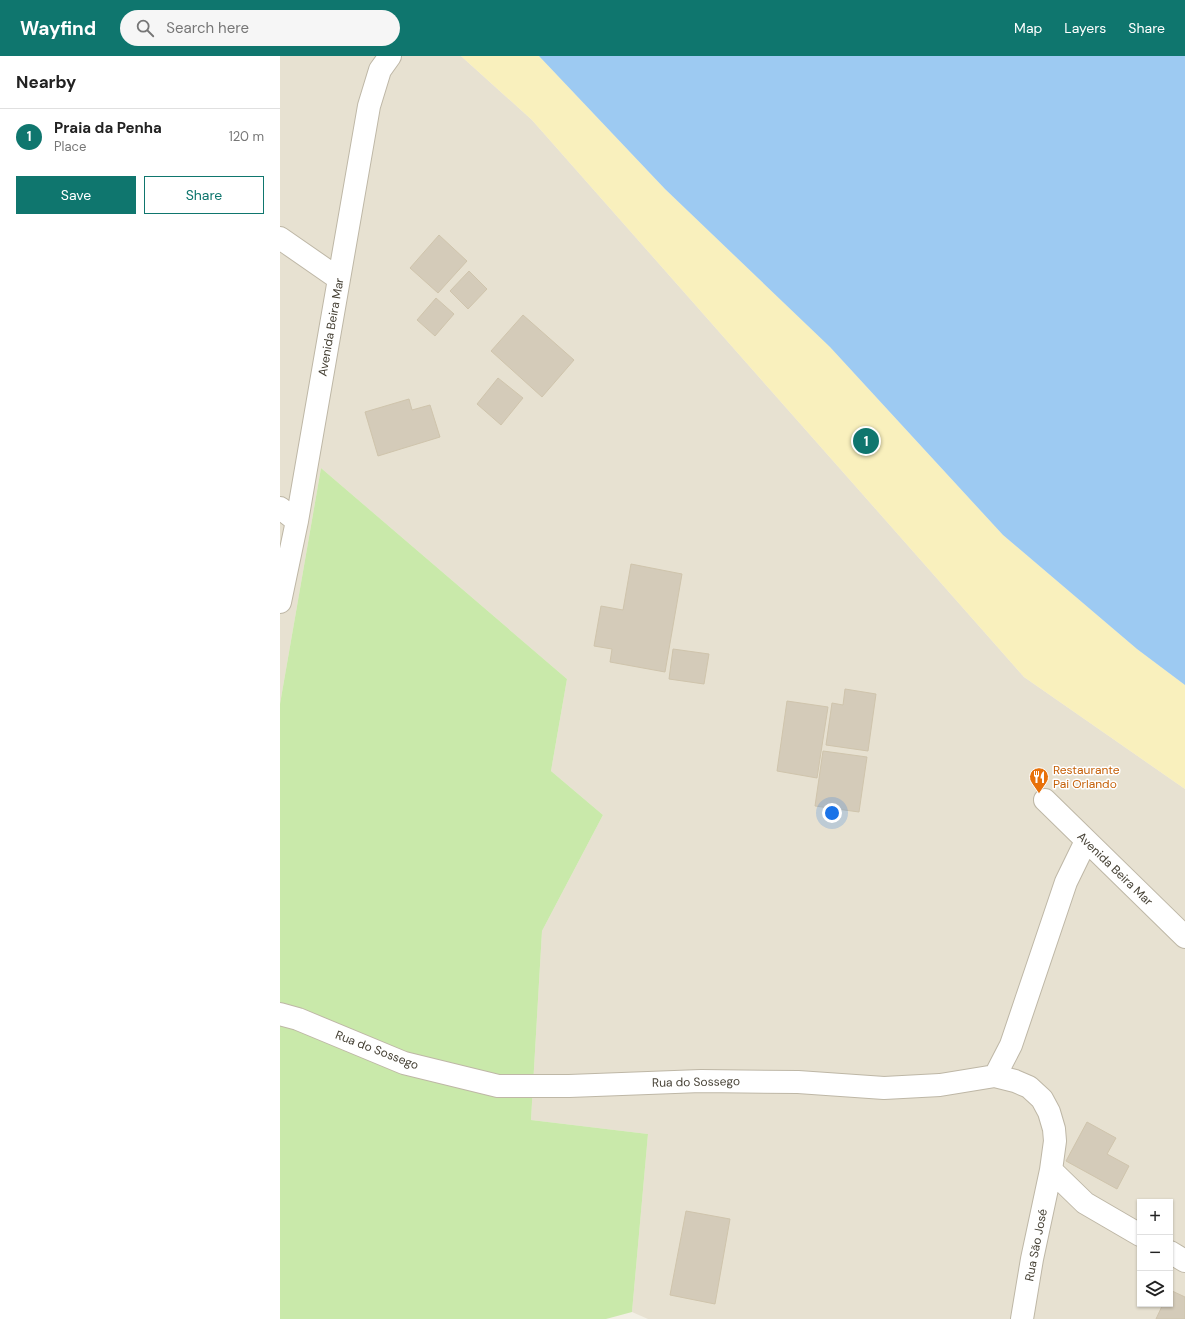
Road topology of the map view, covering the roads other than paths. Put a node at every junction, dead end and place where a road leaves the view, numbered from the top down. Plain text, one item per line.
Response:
1 (390, 56) edge
2 (280, 238) edge
3 (339, 279) junction
4 (280, 508) edge
5 (297, 521) junction
6 (280, 602) edge
7 (1045, 800) dead end
8 (1086, 841) junction
9 (1185, 937) edge
10 (280, 1014) edge
11 (995, 1076) junction
12 (1052, 1170) junction
13 (1137, 1233) edge
14 (1173, 1254) edge
15 (1185, 1261) edge
16 (1022, 1319) edge

1 - 3 street, Avenida Beira Mar
2 - 3 street
3 - 5 street, Avenida Beira Mar
4 - 5 street
5 - 6 street, Avenida Beira Mar
7 - 8 street, Avenida Beira Mar
8 - 9 street, Avenida Beira Mar
8 - 11 street
10 - 11 street, Rua do Sossego
11 - 12 street, Rua do Sossego
12 - 13 street
12 - 16 street, Rua São José
14 - 15 street

